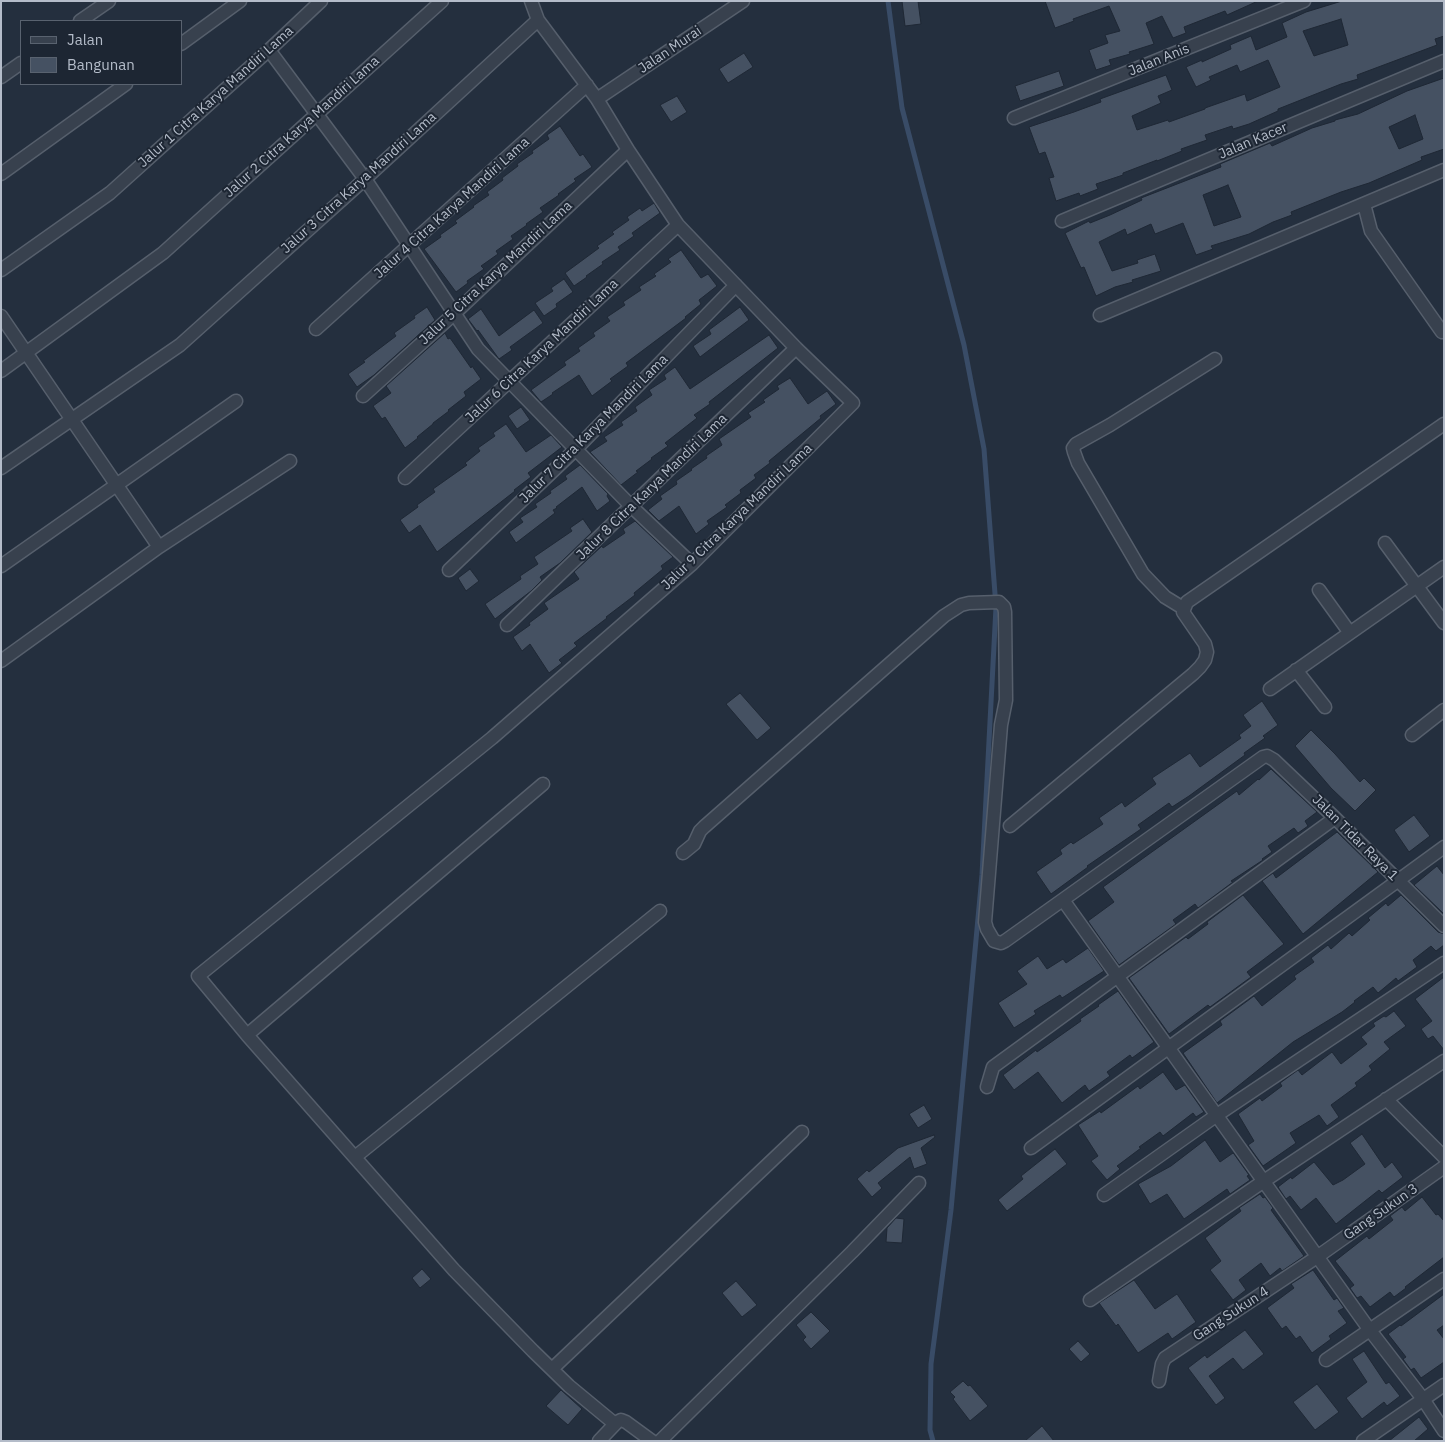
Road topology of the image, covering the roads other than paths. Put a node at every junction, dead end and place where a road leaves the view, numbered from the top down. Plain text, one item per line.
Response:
1 (109, 1) edge
2 (240, 1) edge
3 (321, 1) edge
4 (442, 1) edge
5 (531, 1) edge
6 (743, 1) edge
7 (1304, 1) edge
8 (81, 20) edge
9 (538, 20) junction
10 (182, 43) edge
11 (269, 50) junction
12 (1444, 61) edge
13 (20, 64) edge
14 (1, 77) edge
15 (125, 85) edge
16 (587, 85) junction
17 (596, 99) junction
18 (317, 114) junction
19 (1014, 118) dead end
20 (628, 150) junction
21 (1444, 170) edge
22 (1, 174) edge
23 (365, 179) junction
24 (1364, 204) junction
25 (1062, 221) dead end
26 (678, 225) junction
27 (409, 246) junction
28 (1, 270) edge
29 (736, 285) junction
30 (455, 313) junction
31 (1, 316) edge
32 (1100, 316) dead end
33 (316, 330) dead end
34 (1442, 332) dead end
35 (796, 348) junction
36 (26, 354) junction
37 (1215, 359) dead end
38 (1, 371) edge
39 (509, 382) junction
40 (363, 396) dead end
41 (236, 401) dead end
42 (72, 419) junction
43 (1444, 424) edge
44 (576, 449) junction
45 (290, 462) dead end
46 (1, 468) edge
47 (405, 478) dead end
48 (117, 485) junction
49 (631, 506) junction
50 (1385, 543) dead end
51 (159, 547) junction
52 (692, 564) junction
53 (1, 566) edge
54 (1444, 567) edge
55 (449, 570) dead end
56 (1416, 587) junction
57 (1319, 590) dead end
58 (1183, 608) junction
59 (1444, 623) edge
60 (508, 626) dead end
61 (1350, 633) junction
62 (1, 661) edge
63 (1296, 670) junction
64 (1270, 688) dead end
65 (1325, 708) dead end
66 (1444, 710) edge
67 (1412, 735) dead end
68 (543, 784) dead end
69 (1336, 818) junction
70 (1010, 826) dead end
71 (1444, 847) edge
72 (683, 853) dead end
73 (1398, 882) junction
74 (1063, 900) junction
75 (660, 911) dead end
76 (1444, 926) edge
77 (1444, 963) edge
78 (1118, 976) junction
79 (247, 1035) junction
80 (1168, 1048) junction
81 (1444, 1061) edge
82 (987, 1087) dead end
83 (1386, 1099) junction
84 (1217, 1115) junction
85 (802, 1132) dead end
86 (1031, 1148) dead end
87 (355, 1157) junction
88 (1444, 1157) edge
89 (1444, 1167) edge
90 (1264, 1181) junction
91 (919, 1183) dead end
92 (1104, 1195) dead end
93 (1317, 1257) junction
94 (1444, 1279) edge
95 (1090, 1300) dead end
96 (1369, 1330) junction
97 (1326, 1360) dead end
98 (552, 1369) junction
99 (1159, 1382) dead end
100 (1444, 1385) edge
101 (1423, 1399) junction
102 (615, 1424) junction
103 (1444, 1431) edge
104 (599, 1441) edge
105 (652, 1441) edge
106 (660, 1441) edge
107 (1363, 1441) edge

1 - 8 street
2 - 10 street
3 - 11 street, Jalur 1 Citra Karya Mandiri Lama
4 - 18 street, Jalur 2 Citra Karya Mandiri Lama
5 - 9 street
6 - 17 street, Jalan Murai
7 - 19 street, Jalan Anis
9 - 16 street
9 - 23 street, Jalur 3 Citra Karya Mandiri Lama
11 - 18 street
11 - 28 street, Jalur 1 Citra Karya Mandiri Lama
12 - 25 street, Jalan Kacer
13 - 14 street
15 - 22 street
16 - 17 street
16 - 27 street, Jalur 4 Citra Karya Mandiri Lama
17 - 20 street
18 - 23 street
18 - 36 street, Jalur 2 Citra Karya Mandiri Lama
20 - 26 street
20 - 30 street, Jalur 5 Citra Karya Mandiri Lama
21 - 24 street
23 - 27 street
23 - 42 street, Jalur 3 Citra Karya Mandiri Lama
24 - 32 street
24 - 34 street
26 - 29 street
26 - 39 street, Jalur 6 Citra Karya Mandiri Lama
27 - 30 street
27 - 33 street, Jalur 4 Citra Karya Mandiri Lama
29 - 35 street
29 - 44 street, Jalur 7 Citra Karya Mandiri Lama
30 - 39 street
30 - 40 street, Jalur 5 Citra Karya Mandiri Lama
31 - 36 street
35 - 49 street, Jalur 8 Citra Karya Mandiri Lama
35 - 52 street, Jalur 9 Citra Karya Mandiri Lama
36 - 38 street, Jalur 2 Citra Karya Mandiri Lama
36 - 42 street
37 - 58 street
39 - 44 street
39 - 47 street, Jalur 6 Citra Karya Mandiri Lama
41 - 48 street
42 - 46 street, Jalur 3 Citra Karya Mandiri Lama
42 - 48 street
43 - 58 street
44 - 49 street
44 - 55 street, Jalur 7 Citra Karya Mandiri Lama
45 - 51 street
48 - 51 street
48 - 53 street
49 - 52 street
49 - 60 street, Jalur 8 Citra Karya Mandiri Lama
50 - 56 street
51 - 62 street
52 - 79 street, Jalur 9 Citra Karya Mandiri Lama
54 - 56 street
56 - 59 street
56 - 61 street
57 - 61 street
58 - 70 street
61 - 63 street
63 - 64 street
63 - 65 street
66 - 67 street
68 - 79 street
69 - 73 street, Jalan Tidar Raya 1
69 - 74 street, Jalan Tidar Raya 1
69 - 78 street
71 - 73 street
72 - 74 street
73 - 76 street, Jalan Tidar Raya 1
73 - 80 street
74 - 78 street
75 - 87 street
77 - 84 street
78 - 80 street
78 - 82 street
79 - 87 street
80 - 84 street
80 - 86 street
81 - 83 street
83 - 88 street
83 - 90 street
84 - 90 street
84 - 92 street
85 - 98 street
87 - 98 street
89 - 93 street, Gang Sukun 3
90 - 93 street
90 - 95 street
91 - 106 street
93 - 96 street
93 - 99 street, Gang Sukun 4
94 - 96 street
96 - 97 street
96 - 101 street
98 - 102 street
100 - 101 street
101 - 103 street
101 - 107 street
102 - 104 street
102 - 105 street

